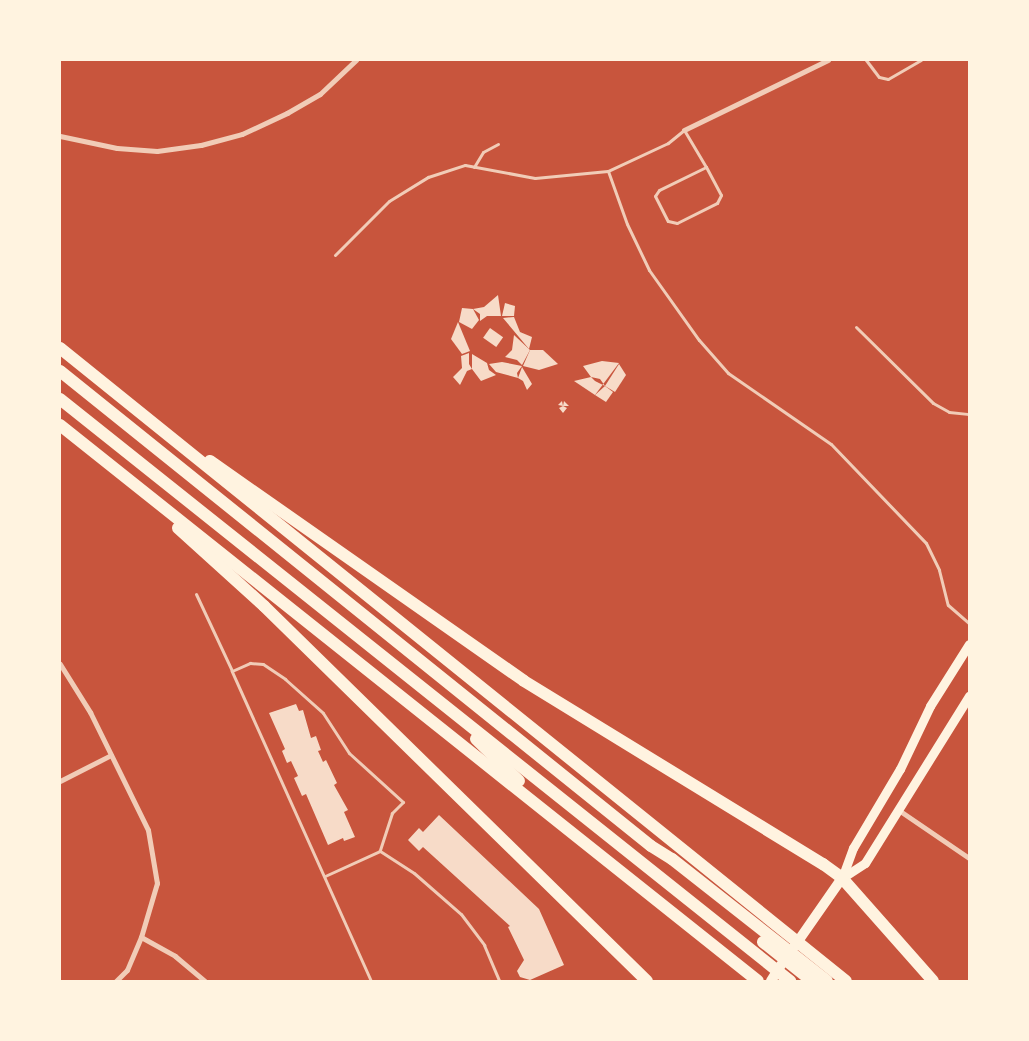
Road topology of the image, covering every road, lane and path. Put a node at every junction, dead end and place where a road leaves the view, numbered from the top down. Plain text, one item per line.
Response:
1 (356, 60) edge
2 (828, 60) edge
3 (866, 60) edge
4 (921, 60) edge
5 (684, 130) junction
6 (60, 136) edge
7 (498, 144) dead end
8 (474, 167) junction
9 (706, 167) junction
10 (608, 171) junction
11 (335, 255) dead end
12 (856, 327) dead end
13 (60, 348) edge
14 (60, 371) edge
15 (60, 399) edge
16 (126, 402) junction
17 (968, 415) edge
18 (60, 425) edge
19 (85, 445) junction
20 (196, 594) dead end
21 (969, 623) edge
22 (969, 644) edge
23 (378, 654) junction
24 (60, 664) edge
25 (232, 671) junction
26 (969, 696) edge
27 (111, 755) junction
28 (60, 781) edge
29 (900, 810) junction
30 (574, 834) junction
31 (380, 851) junction
32 (969, 858) edge
33 (325, 876) junction
34 (842, 878) junction
35 (762, 929) junction
36 (141, 937) junction
37 (822, 976) edge
38 (116, 981) edge
39 (205, 981) edge
40 (371, 981) edge
41 (499, 981) edge
42 (647, 981) edge
43 (758, 981) edge
44 (771, 981) edge
45 (790, 981) edge
46 (846, 981) edge
47 (933, 981) edge

1 - 6 street
2 - 5 street
3 - 4 lane
5 - 9 lane
5 - 10 lane
7 - 8 lane
8 - 10 lane
8 - 11 lane
9 - 9 lane
10 - 21 lane
12 - 17 lane
13 - 16 highway
14 - 35 highway
15 - 23 highway
16 - 34 highway
16 - 35 highway
18 - 19 highway
19 - 30 highway
19 - 42 highway
20 - 25 lane
22 - 34 main road
23 - 30 highway
23 - 45 highway
24 - 27 street
25 - 31 lane
25 - 33 lane
26 - 29 main road
27 - 28 street
27 - 36 street
29 - 32 street
29 - 34 main road
30 - 43 highway
31 - 33 lane
31 - 41 lane
33 - 40 lane
34 - 44 main road
34 - 47 highway
35 - 37 highway
35 - 37 highway
36 - 38 street
36 - 39 street
37 - 46 highway

